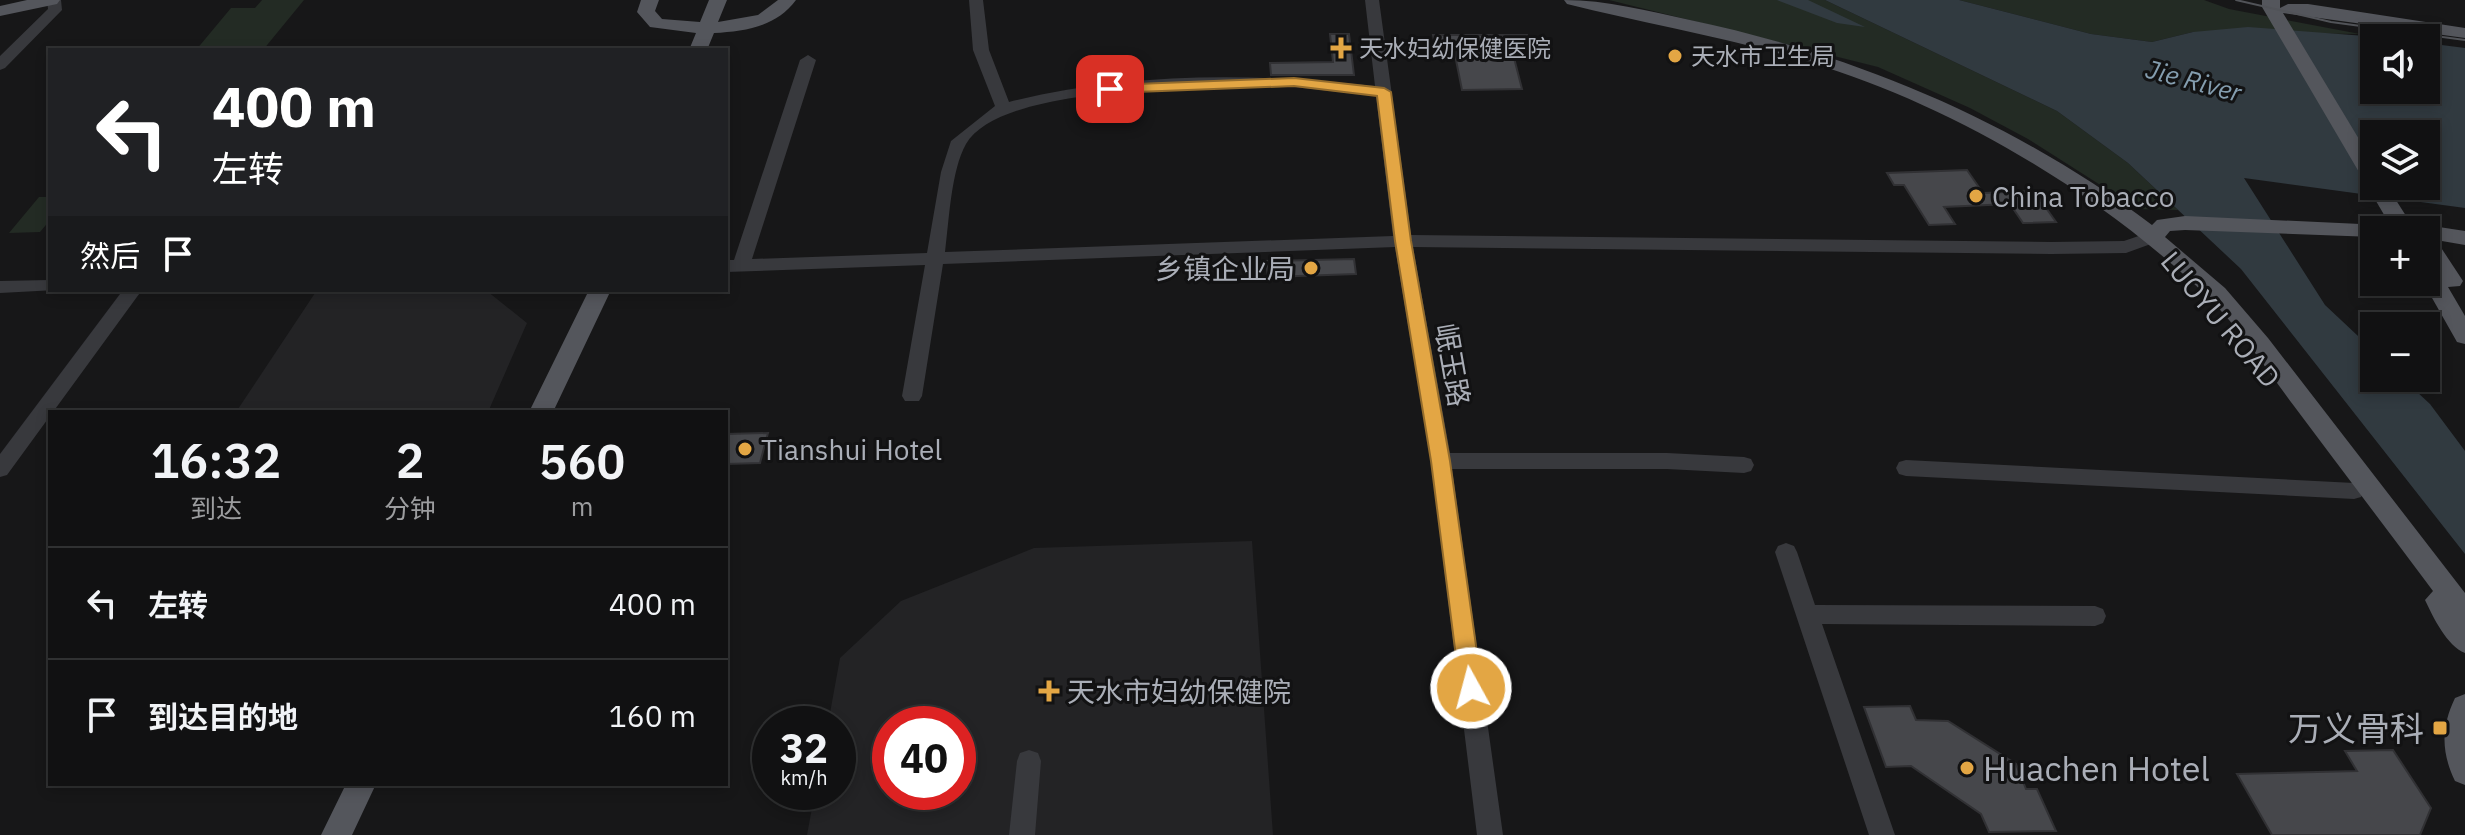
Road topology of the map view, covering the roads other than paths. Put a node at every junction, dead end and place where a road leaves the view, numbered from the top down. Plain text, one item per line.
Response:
1 (53, 0) edge
2 (650, 0) edge
3 (718, 0) edge
4 (787, 0) edge
5 (976, 0) edge
6 (1372, 0) edge
7 (1573, 0) edge
8 (2353, 0) edge
9 (2274, 3) edge
10 (2307, 4) edge
11 (0, 11) edge
12 (2465, 20) edge
13 (708, 25) junction
14 (2465, 31) edge
15 (699, 48) edge
16 (808, 60) dead end
17 (0, 65) edge
18 (1384, 92) junction
19 (1004, 109) junction
20 (2360, 129) edge
21 (2360, 156) edge
22 (2395, 200) edge
23 (2408, 216) edge
24 (2360, 230) edge
25 (2280, 231) junction
26 (2440, 234) edge
27 (2153, 237) junction
28 (2360, 238) edge
29 (2465, 238) edge
30 (1403, 241) junction
31 (2440, 243) edge
32 (2465, 246) edge
33 (935, 260) junction
34 (2440, 264) edge
35 (733, 266) edge
36 (48, 286) edge
37 (0, 287) edge
38 (132, 292) edge
39 (599, 292) edge
40 (2440, 292) edge
41 (2465, 304) edge
42 (2465, 336) edge
43 (912, 396) dead end
44 (542, 410) edge
45 (1441, 461) junction
46 (1744, 465) dead end
47 (1906, 468) dead end
48 (0, 469) edge
49 (2354, 491) junction
50 (1786, 552) dead end
51 (2465, 613) edge
52 (1807, 614) junction
53 (2095, 616) dead end
54 (2465, 641) edge
55 (2465, 707) edge
56 (1029, 761) dead end
57 (2465, 771) edge
58 (360, 786) edge
59 (336, 835) edge
60 (1022, 835) edge
61 (1490, 835) edge
62 (1882, 835) edge

1 - 11 main road
1 - 17 street
2 - 13 main road
3 - 13 main road
4 - 13 main road
5 - 19 street
6 - 18 street, 岷玉路
7 - 27 main road
8 - 12 main road
9 - 10 main road
9 - 20 main road
9 - 21 main road
10 - 14 main road
13 - 15 main road
16 - 35 street
18 - 19 street
18 - 30 street, 岷玉路
19 - 33 street
22 - 23 main road
24 - 25 main road
25 - 27 main road
25 - 28 main road
26 - 29 main road
27 - 30 street
27 - 49 main road, LUOYU ROAD
27 - 51 main road, LUOYU ROAD
30 - 33 street
30 - 45 street, 岷玉路
31 - 32 main road
33 - 35 street
33 - 43 street
34 - 41 main road
36 - 37 street
38 - 48 street
39 - 44 main road
40 - 42 main road
45 - 46 street
45 - 61 street, 岷玉路
47 - 49 street
49 - 54 main road, LUOYU ROAD
50 - 52 street
52 - 53 street
52 - 62 street
55 - 57 main road
56 - 60 street
58 - 59 main road

